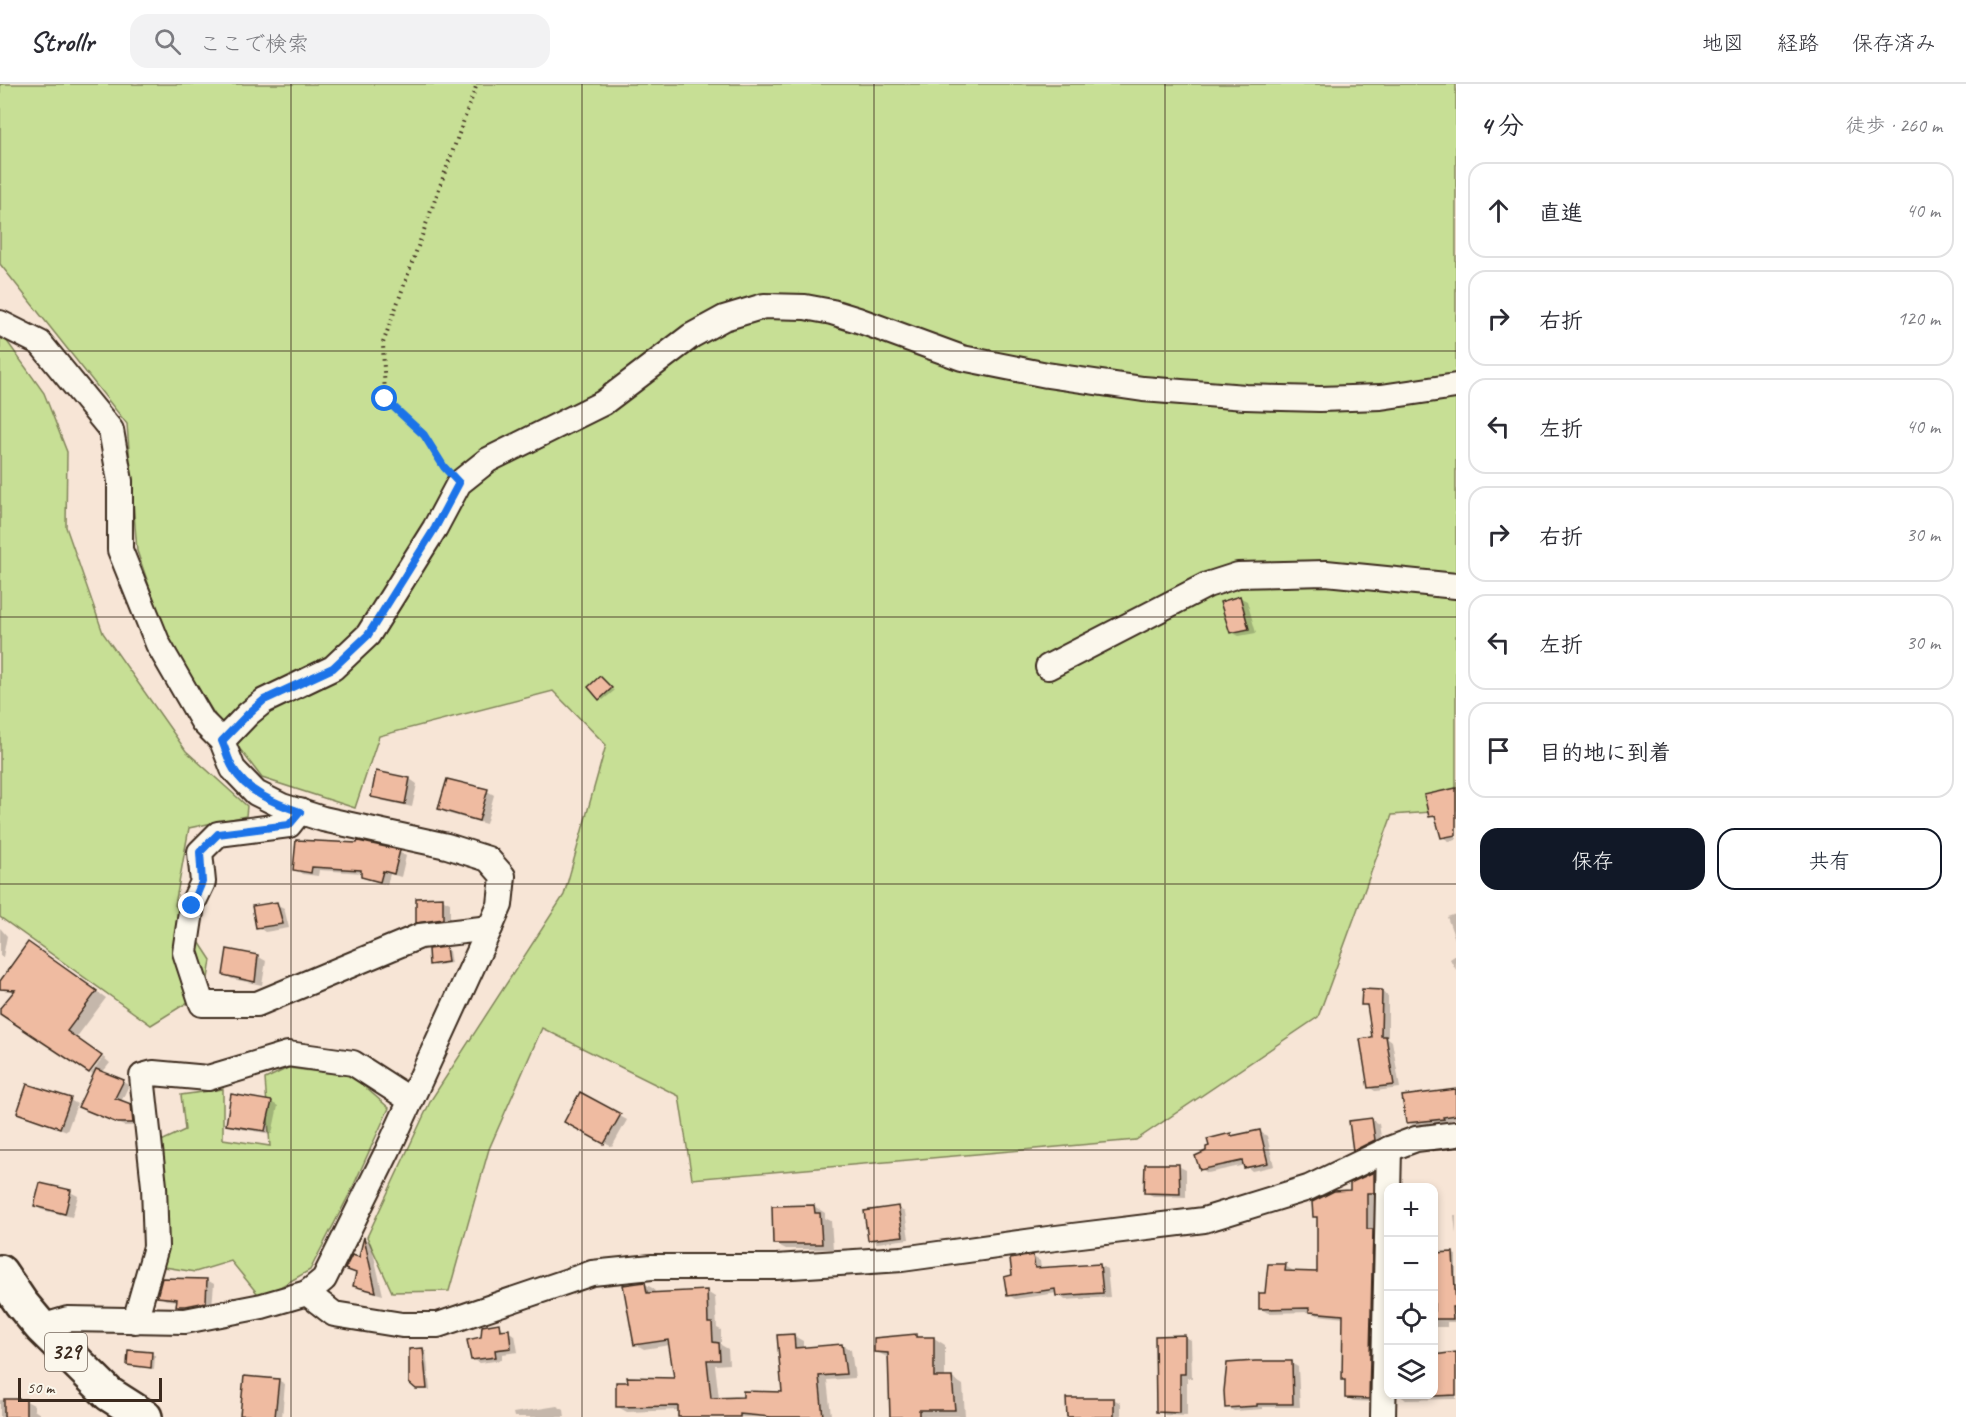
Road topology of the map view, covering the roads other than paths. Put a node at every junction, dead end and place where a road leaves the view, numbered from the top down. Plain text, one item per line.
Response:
1 (0, 323) edge
2 (1456, 386) edge
3 (1456, 586) edge
4 (1048, 667) dead end
5 (222, 741) junction
6 (300, 812) junction
7 (490, 928) junction
8 (409, 1099) junction
9 (1456, 1134) edge
10 (1389, 1149) junction
11 (0, 1272) edge
12 (307, 1293) junction
13 (21, 1312) edge
14 (135, 1320) junction
15 (145, 1417) edge
16 (1383, 1417) edge

1 - 5 street
2 - 5 street
3 - 4 street
5 - 6 street
6 - 7 street
6 - 7 street
7 - 8 street
8 - 12 street
8 - 14 street
9 - 10 street
10 - 12 street
10 - 16 street
11 - 13 highway, 329
12 - 14 street
13 - 14 street
13 - 15 highway, 329

